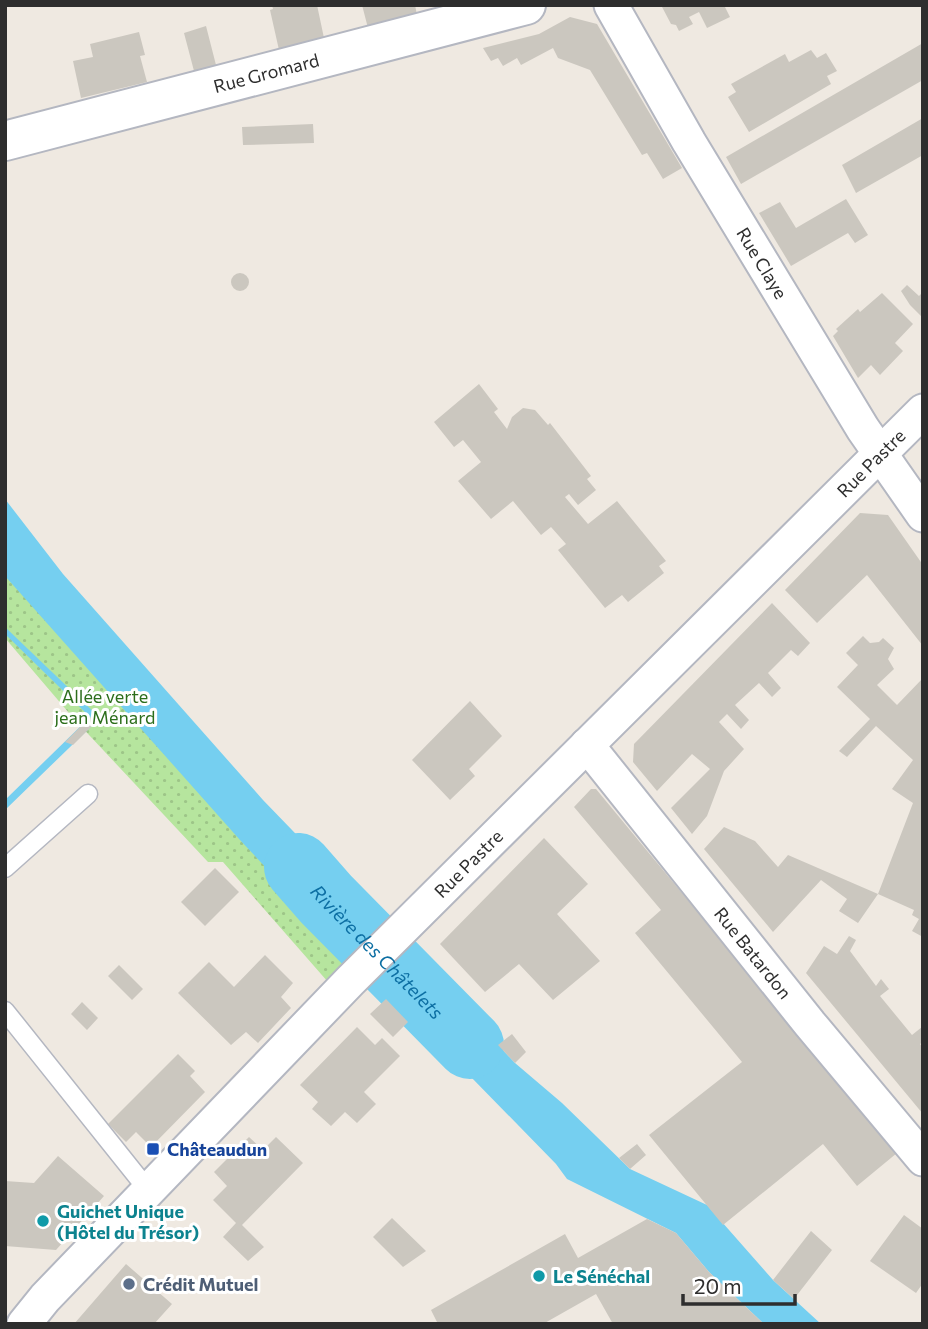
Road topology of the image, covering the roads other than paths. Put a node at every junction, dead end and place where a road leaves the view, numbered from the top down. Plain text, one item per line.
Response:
1 (526, 5) edge
2 (611, 5) edge
3 (5, 141) edge
4 (923, 411) edge
5 (880, 453) junction
6 (923, 515) edge
7 (587, 745) junction
8 (88, 794) dead end
9 (5, 868) edge
10 (5, 1011) edge
11 (923, 1159) edge
12 (148, 1190) junction
13 (24, 1324) edge

1 - 3 street, Rue Gromard
2 - 5 street, Rue Claye
4 - 5 street, Rue Pastre
5 - 6 street, Rue Claye
5 - 7 street, Rue Pastre
7 - 11 street, Rue Batardon
7 - 12 street, Rue Pastre
8 - 9 lane
10 - 12 lane
12 - 13 street, Rue Pastre

